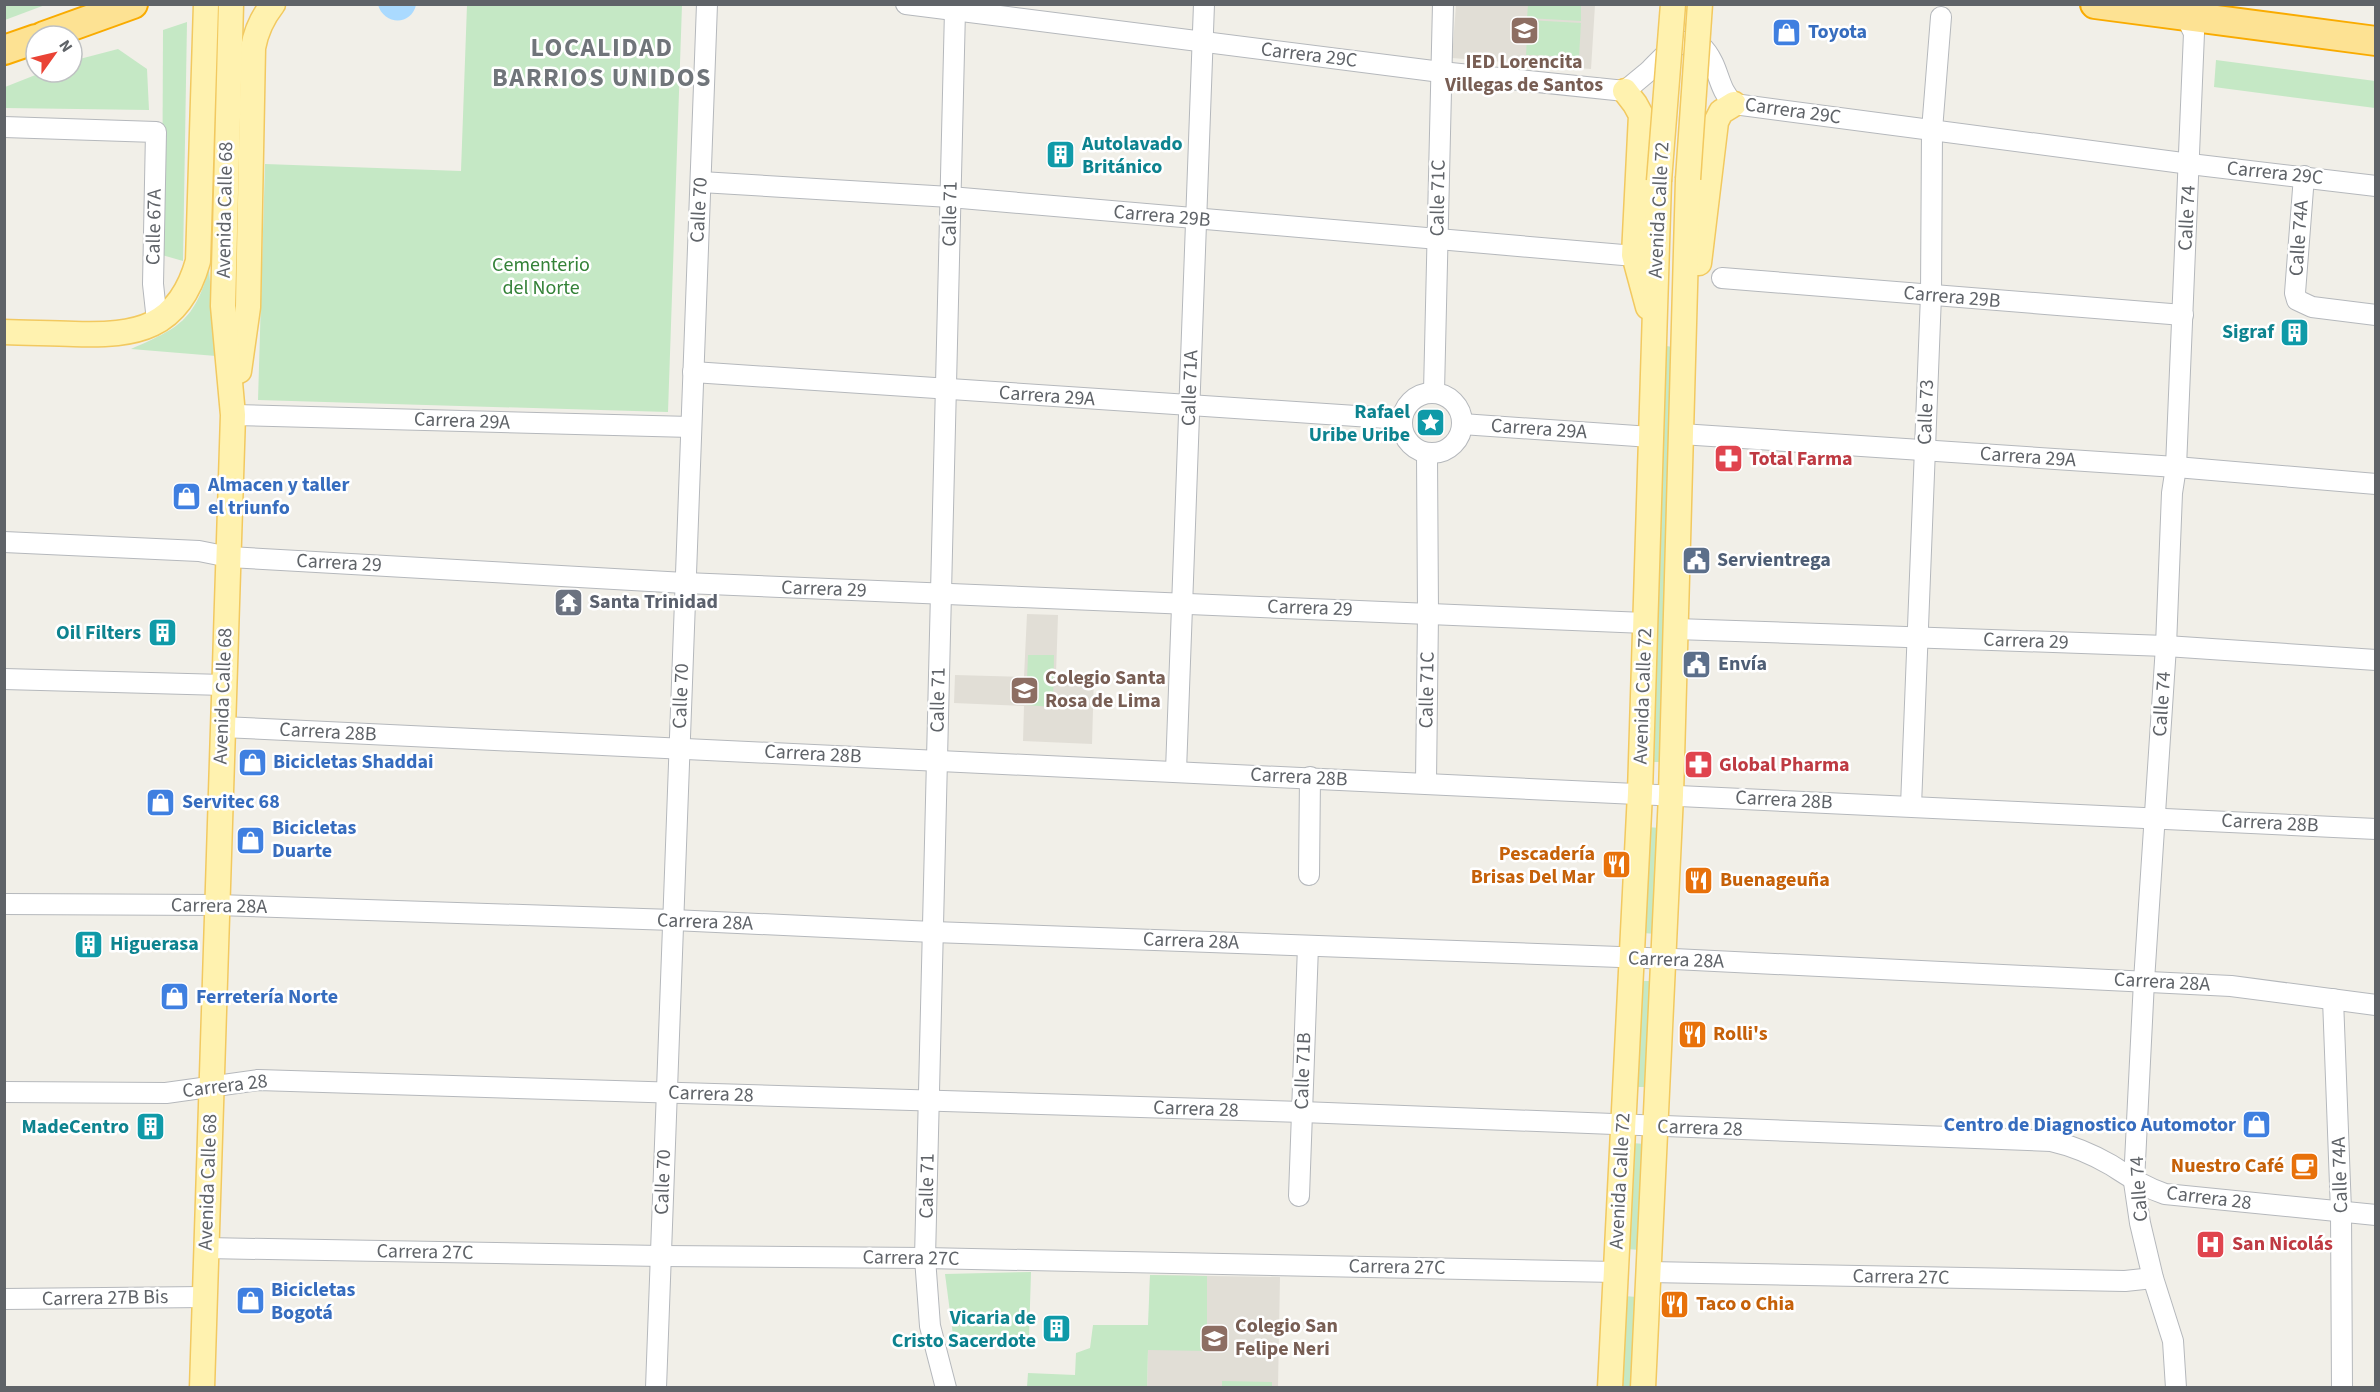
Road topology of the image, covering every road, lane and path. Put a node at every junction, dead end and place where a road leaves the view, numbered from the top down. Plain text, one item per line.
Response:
1 (133, 4) edge
2 (206, 4) edge
3 (231, 4) edge
4 (273, 4) edge
5 (707, 4) edge
6 (906, 4) edge
7 (1204, 4) edge
8 (1443, 4) edge
9 (1672, 4) edge
10 (1700, 4) edge
11 (2095, 4) edge
12 (955, 10) junction
13 (1941, 17) dead end
14 (2186, 17) junction
15 (77, 24) edge
16 (2376, 40) edge
17 (1203, 42) junction
18 (24, 43) edge
19 (4, 50) edge
20 (1441, 72) junction
21 (1625, 91) junction
22 (1734, 104) junction
23 (4, 127) edge
24 (1932, 130) junction
25 (2190, 164) junction
26 (2304, 176) junction
27 (700, 182) junction
28 (2376, 186) edge
29 (950, 197) junction
30 (1196, 219) junction
31 (1437, 240) junction
32 (1623, 255) dead end
33 (1722, 278) dead end
34 (1930, 295) junction
35 (1685, 302) junction
36 (2183, 315) junction
37 (2376, 315) edge
38 (157, 321) junction
39 (1654, 327) junction
40 (4, 332) edge
41 (693, 372) junction
42 (946, 389) junction
43 (1434, 392) junction
44 (1190, 405) junction
45 (233, 415) junction
46 (1401, 419) junction
47 (1462, 424) junction
48 (691, 427) junction
49 (1681, 434) junction
50 (1651, 437) junction
51 (1924, 450) junction
52 (1427, 454) junction
53 (2176, 467) junction
54 (2376, 484) edge
55 (4, 542) edge
56 (229, 557) junction
57 (685, 584) junction
58 (940, 594) junction
59 (1182, 603) junction
60 (1428, 613) junction
61 (1645, 623) junction
62 (1676, 629) junction
63 (1917, 637) junction
64 (2166, 646) junction
65 (2376, 660) edge
66 (4, 679) edge
67 (224, 685) junction
68 (222, 727) junction
69 (679, 748) junction
70 (937, 760) junction
71 (1176, 771) junction
72 (1310, 777) junction
73 (1426, 782) junction
74 (1640, 794) junction
75 (1671, 795) junction
76 (1911, 806) junction
77 (2154, 818) junction
78 (2376, 829) edge
79 (1309, 875) dead end
80 (4, 904) edge
81 (217, 905) junction
82 (674, 920) junction
83 (933, 932) junction
84 (1308, 946) junction
85 (1632, 957) junction
86 (1663, 959) junction
87 (2144, 981) junction
88 (2333, 999) junction
89 (2376, 1005) edge
90 (211, 1086) junction
91 (4, 1092) edge
92 (667, 1092) junction
93 (928, 1101) junction
94 (1302, 1112) junction
95 (1623, 1125) junction
96 (1656, 1126) junction
97 (2134, 1182) junction
98 (1299, 1196) dead end
99 (2341, 1211) junction
100 (2376, 1215) edge
101 (206, 1248) junction
102 (661, 1256) junction
103 (925, 1258) junction
104 (1616, 1272) junction
105 (1649, 1272) junction
106 (2153, 1278) junction
107 (205, 1297) junction
108 (4, 1299) edge
109 (202, 1388) edge
110 (656, 1388) edge
111 (946, 1388) edge
112 (1610, 1388) edge
113 (1643, 1388) edge
114 (2176, 1388) edge
115 (2342, 1388) edge

1 - 15 highway
2 - 38 main road, Avenida Calle 68
3 - 45 main road, Avenida Calle 68
4 - 45 main road
5 - 27 street, Calle 70
6 - 12 street, Carrera 29C
7 - 17 street, Calle 71A
8 - 20 street, Calle 71C
9 - 39 main road, Avenida Calle 72, bridge
10 - 35 main road, Avenida Calle 72, bridge
11 - 14 highway
12 - 17 street, Carrera 29C
12 - 29 street, Calle 71
13 - 24 street, Calle 73
14 - 16 highway
14 - 25 street, Calle 74
17 - 20 street, Carrera 29C
17 - 30 street, Calle 71A
18 - 19 highway
20 - 21 street, Carrera 29C
20 - 31 street, Calle 71C
21 - 22 street, Carrera 29C
21 - 39 main road
22 - 24 street, Carrera 29C
22 - 35 main road
23 - 38 street, Calle 67A
24 - 25 street, Carrera 29C
24 - 34 street, Calle 73
25 - 26 street, Carrera 29C
25 - 36 street, Calle 74
26 - 28 street, Carrera 29C
26 - 37 street, Calle 74A
27 - 29 street, Carrera 29B
27 - 41 street, Calle 70
29 - 30 street, Carrera 29B
29 - 42 street, Calle 71
30 - 31 street, Carrera 29B
30 - 44 street, Calle 71A
31 - 32 street, Carrera 29B
31 - 43 street, Calle 71C
33 - 34 street, Carrera 29B
34 - 36 street, Carrera 29B
34 - 51 street, Calle 73
35 - 49 main road, Avenida Calle 72
36 - 53 street, Calle 74
38 - 40 main road
39 - 50 main road, Avenida Calle 72
41 - 42 street, Carrera 29A
41 - 48 street, Calle 70
42 - 44 street, Carrera 29A
42 - 58 street, Calle 71
43 - 46 street
43 - 47 street
44 - 46 street, Carrera 29A
44 - 59 street, Calle 71A
45 - 48 street, Carrera 29A
45 - 56 main road, Avenida Calle 68
46 - 52 street
47 - 50 street, Carrera 29A
47 - 52 street
48 - 57 street, Calle 70
49 - 51 street, Carrera 29A
49 - 62 main road, Avenida Calle 72
50 - 61 main road, Avenida Calle 72
51 - 53 street, Carrera 29A
51 - 63 street, Calle 73
52 - 60 street, Calle 71C
53 - 54 street, Carrera 29A
53 - 64 street, Calle 74
55 - 56 street, Carrera 29
56 - 57 street, Carrera 29
56 - 67 main road, Avenida Calle 68
57 - 58 street, Carrera 29
57 - 69 street, Calle 70
58 - 59 street, Carrera 29
58 - 70 street, Calle 71
59 - 60 street, Carrera 29
59 - 71 street, Calle 71A
60 - 61 street, Carrera 29
60 - 73 street, Calle 71C
61 - 74 main road, Avenida Calle 72
62 - 63 street, Carrera 29
62 - 75 main road, Avenida Calle 72
63 - 64 street, Carrera 29
63 - 76 street, Calle 73
64 - 65 street, Carrera 29
64 - 77 street, Calle 74
66 - 67 street
67 - 68 main road, Avenida Calle 68
68 - 69 street, Carrera 28B
68 - 81 main road, Avenida Calle 68
69 - 70 street, Carrera 28B
69 - 82 street, Calle 70
70 - 71 street, Carrera 28B
70 - 83 street, Calle 71
71 - 72 street, Carrera 28B
72 - 73 street, Carrera 28B
72 - 79 street
73 - 74 street, Carrera 28B
74 - 75 street, Carrera 28B
74 - 85 main road, Avenida Calle 72
75 - 76 street, Carrera 28B
75 - 86 main road, Avenida Calle 72
76 - 77 street, Carrera 28B
77 - 78 street, Carrera 28B
77 - 87 street, Calle 74
80 - 81 street, Carrera 28A
81 - 82 street, Carrera 28A
81 - 90 main road, Avenida Calle 68
82 - 83 street, Carrera 28A
82 - 92 street, Calle 70
83 - 84 street, Carrera 28A
83 - 93 street, Calle 71
84 - 85 street, Carrera 28A
84 - 94 street, Calle 71B
85 - 86 street, Carrera 28A
85 - 95 main road, Avenida Calle 72
86 - 87 street, Carrera 28A
86 - 96 main road, Avenida Calle 72
87 - 88 street, Carrera 28A
87 - 97 street, Calle 74
88 - 89 street, Carrera 28A
88 - 99 street, Calle 74A
90 - 91 street, Carrera 28
90 - 92 street, Carrera 28
90 - 101 main road, Avenida Calle 68
92 - 93 street, Carrera 28
92 - 102 street, Calle 70
93 - 94 street, Carrera 28
93 - 103 street, Calle 71
94 - 95 street, Carrera 28
94 - 98 street, Calle 71B
95 - 96 street, Carrera 28
95 - 104 main road, Avenida Calle 72
96 - 97 street, Carrera 28
96 - 105 main road, Avenida Calle 72
97 - 99 street, Carrera 28
97 - 106 street, Calle 74
99 - 100 street, Carrera 28
99 - 115 street, Calle 74A
101 - 102 street, Carrera 27C
101 - 107 main road, Avenida Calle 68
102 - 103 street, Carrera 27C
102 - 110 street, Calle 70
103 - 104 street, Carrera 27C
103 - 111 street, Calle 71
104 - 112 main road, Avenida Calle 72
105 - 106 street, Carrera 27C
105 - 113 main road, Avenida Calle 72
106 - 114 street, Calle 74
107 - 108 street, Carrera 27B Bis
107 - 109 main road, Avenida Calle 68

